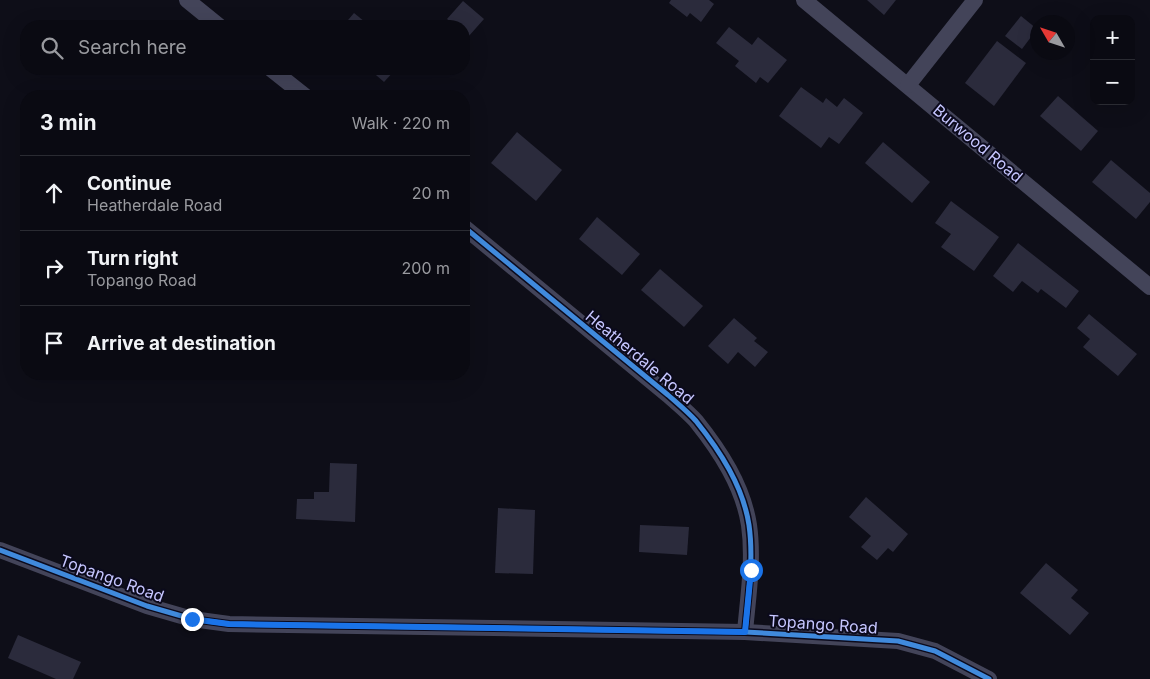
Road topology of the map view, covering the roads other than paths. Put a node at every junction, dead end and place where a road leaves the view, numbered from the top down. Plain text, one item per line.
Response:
1 (187, 0) edge
2 (804, 0) edge
3 (974, 0) edge
4 (212, 20) edge
5 (279, 75) edge
6 (908, 85) junction
7 (297, 90) edge
8 (470, 232) edge
9 (1150, 287) edge
10 (0, 550) edge
11 (745, 632) junction
12 (989, 679) edge

1 - 4 street
2 - 6 street, Burwood Road
3 - 6 street
5 - 7 street
6 - 9 street, Burwood Road
8 - 11 street, Heatherdale Road
10 - 11 street, Topango Road
11 - 12 street, Topango Road

